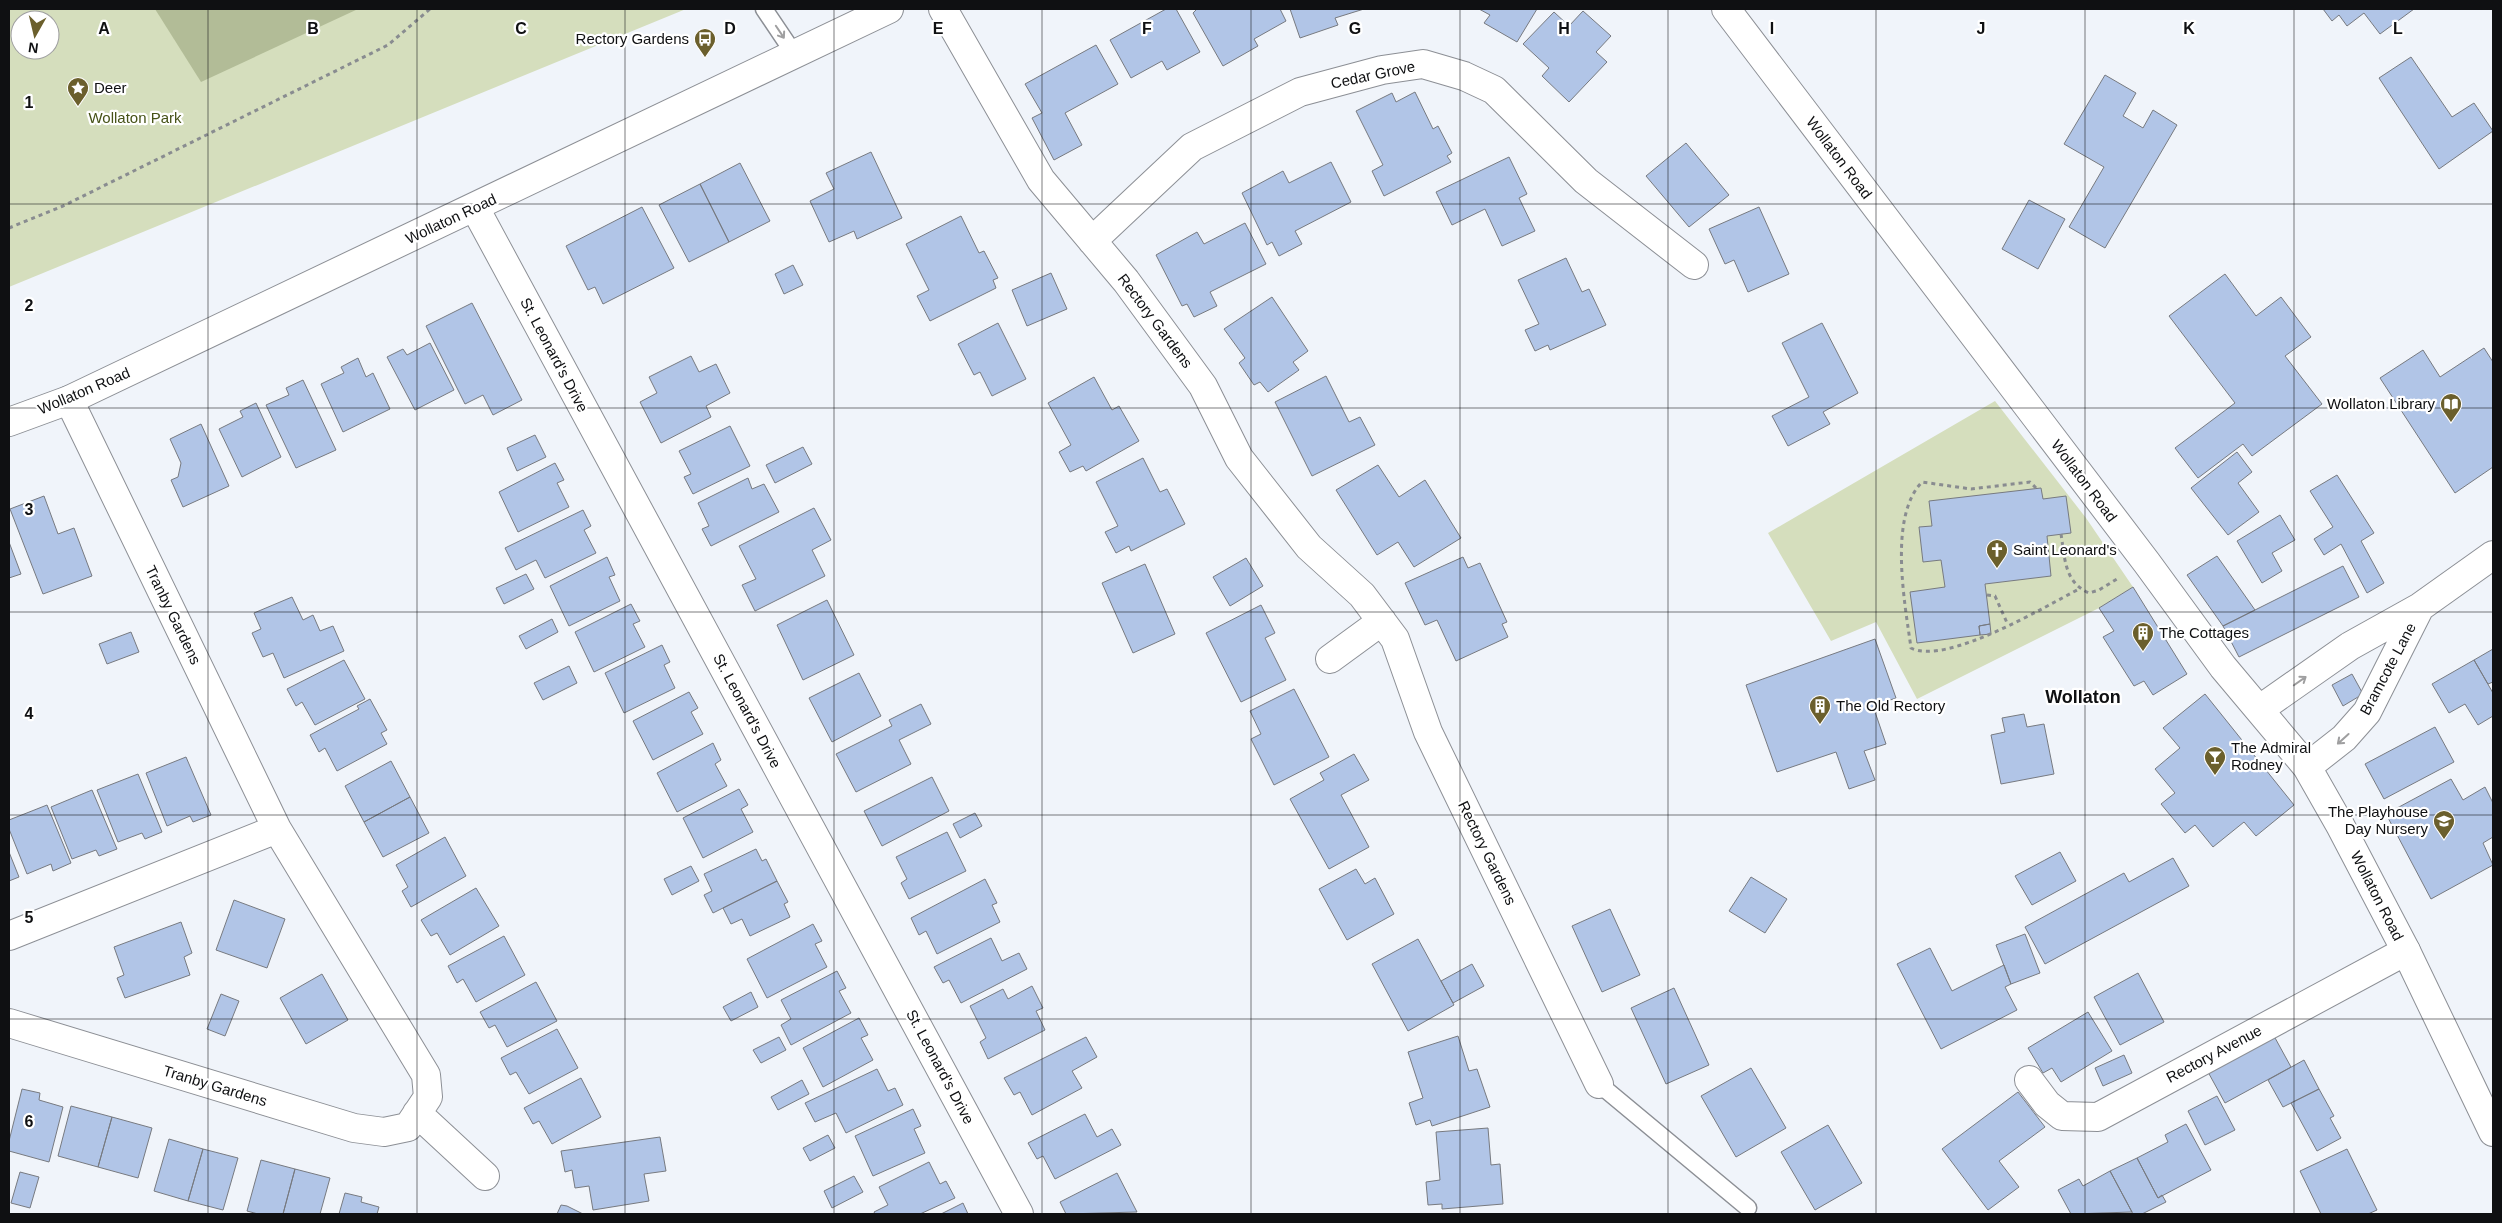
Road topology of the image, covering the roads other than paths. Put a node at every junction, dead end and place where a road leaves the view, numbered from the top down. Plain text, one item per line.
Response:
1 (764, 9) edge
2 (889, 9) edge
3 (943, 9) edge
4 (1726, 9) edge
5 (795, 55) junction
6 (474, 208) junction
7 (1092, 241) junction
8 (1694, 265) dead end
9 (69, 400) junction
10 (9, 422) edge
11 (2493, 555) edge
12 (2420, 607) junction
13 (1382, 621) junction
14 (1330, 659) dead end
15 (2260, 708) junction
16 (2307, 767) junction
17 (277, 829) junction
18 (9, 936) edge
19 (2406, 951) junction
20 (9, 1023) edge
21 (2029, 1080) dead end
22 (1599, 1084) joint
23 (417, 1113) junction
24 (2493, 1132) edge
25 (485, 1176) dead end
26 (1748, 1208) dead end
27 (1019, 1214) edge

1 -> 5 lane
2 - 5 street, Wollaton Road
3 - 7 street, Rectory Gardens
4 - 15 street, Wollaton Road
5 - 6 street, Wollaton Road
6 - 9 street, Wollaton Road
6 - 27 street, St. Leonard's Drive
7 - 8 street, Cedar Grove
7 - 13 street, Rectory Gardens
9 - 10 street, Wollaton Road
9 - 17 street, Tranby Gardens
11 - 12 street, Bramcote Lane
15 -> 12 street, Bramcote Lane
12 -> 16 street, Bramcote Lane
13 - 14 street
13 - 22 street, Rectory Gardens
15 - 16 street, Wollaton Road
16 - 19 street, Wollaton Road
17 - 18 street
17 - 23 street, Tranby Gardens
19 - 21 street, Rectory Avenue
19 - 24 street, Wollaton Road
20 - 23 street, Tranby Gardens
22 - 26 lane
23 - 25 street

